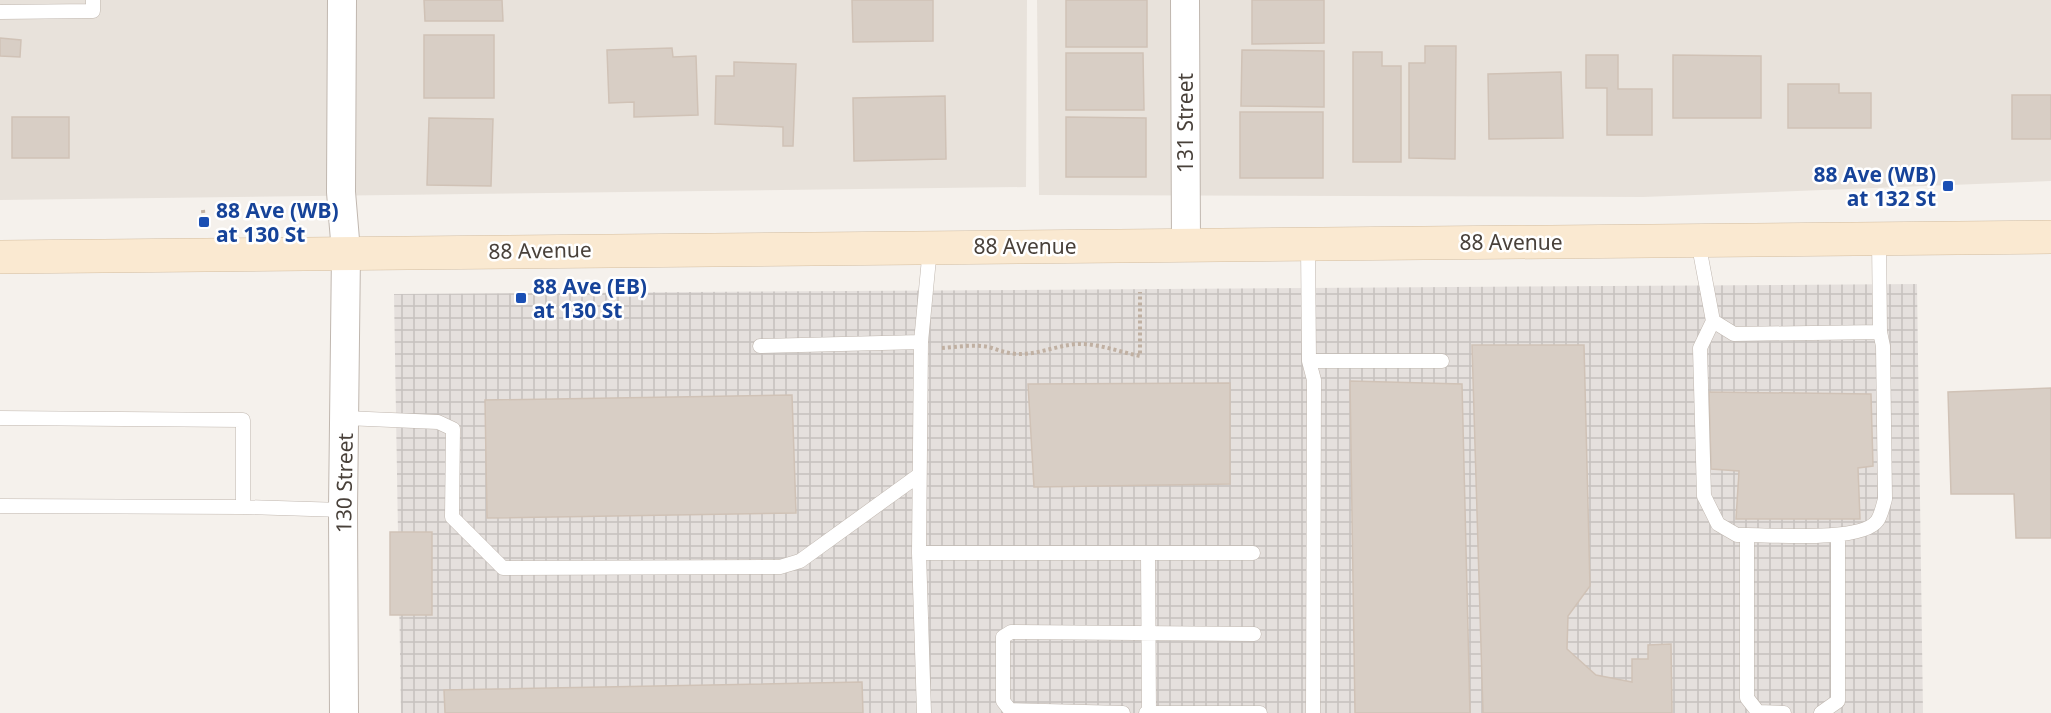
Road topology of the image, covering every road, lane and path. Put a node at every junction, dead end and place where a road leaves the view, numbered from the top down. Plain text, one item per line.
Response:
1 (93, 0) edge
2 (342, 0) edge
3 (1185, 0) edge
4 (0, 12) edge
5 (203, 210) dead end
6 (204, 222) dead end
7 (2051, 237) edge
8 (1879, 238) junction
9 (1698, 241) junction
10 (1308, 244) junction
11 (1186, 245) junction
12 (930, 246) junction
13 (346, 252) junction
14 (0, 257) edge
15 (1140, 292) dead end
16 (1713, 321) junction
17 (1880, 332) junction
18 (760, 346) dead end
19 (921, 346) junction
20 (1309, 361) junction
21 (1442, 361) dead end
22 (0, 418) edge
23 (345, 418) junction
24 (919, 475) junction
25 (0, 506) edge
26 (243, 507) junction
27 (343, 510) junction
28 (1747, 535) junction
29 (1838, 535) junction
30 (919, 553) junction
31 (1148, 553) junction
32 (1253, 553) dead end
33 (1149, 633) junction
34 (1254, 634) dead end
35 (344, 713) edge
36 (924, 713) edge
37 (1123, 713) edge
38 (1148, 713) edge
39 (1260, 713) edge
40 (1313, 713) edge
41 (1784, 713) edge
42 (1821, 713) edge

1 - 4 lane
2 - 13 street, 130 Street
3 - 11 street, 131 Street
5 - 6 path
7 - 8 main road, 88 Avenue
8 - 9 main road, 88 Avenue
8 - 17 lane
9 - 10 main road, 88 Avenue
9 - 16 lane
10 - 11 main road, 88 Avenue
10 - 20 lane
11 - 12 main road, 88 Avenue
12 - 13 main road, 88 Avenue
12 - 19 lane
13 - 14 main road, 88 Avenue
13 - 23 street, 130 Street
15 - 19 path
16 - 17 lane
16 - 28 lane
17 - 29 lane
18 - 19 lane
19 - 24 lane
20 - 21 lane
20 - 40 lane
22 - 26 lane
23 - 24 lane
23 - 27 street, 130 Street
24 - 30 lane
25 - 26 lane
26 - 27 lane
27 - 35 street, 130 Street
28 - 29 lane
28 - 41 lane
29 - 42 lane
30 - 31 lane
30 - 36 lane
31 - 32 lane
31 - 33 lane
33 - 34 lane
33 - 37 lane
33 - 38 lane
38 - 39 lane

